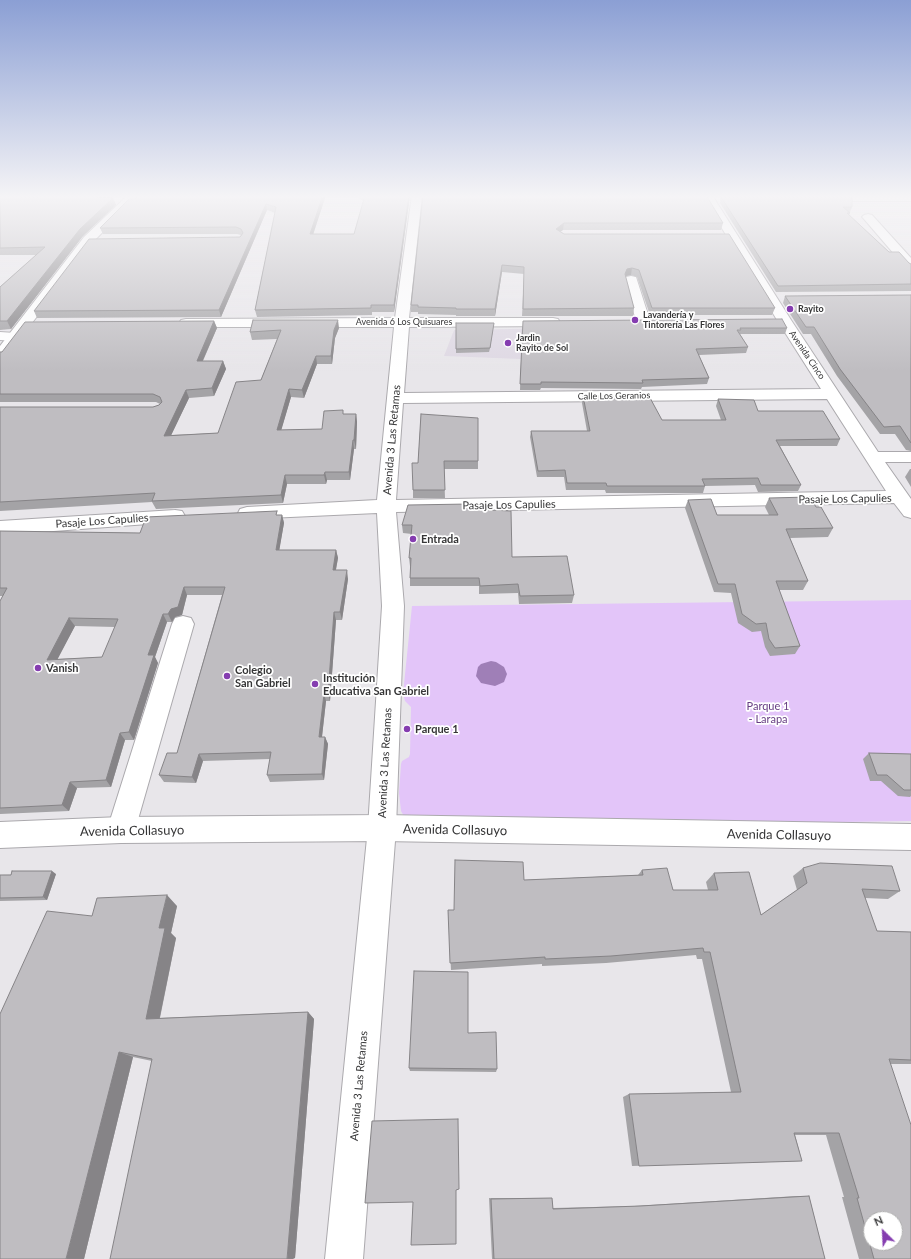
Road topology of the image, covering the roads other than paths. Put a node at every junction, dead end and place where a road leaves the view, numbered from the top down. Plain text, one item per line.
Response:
1 (78, 254) edge
2 (410, 254) edge
3 (740, 254) edge
4 (900, 254) edge
5 (911, 266) edge
6 (630, 280) edge
7 (770, 320) edge
8 (784, 320) junction
9 (402, 322) junction
10 (570, 322) edge
11 (629, 322) edge
12 (175, 323) edge
13 (24, 324) junction
14 (43, 324) edge
15 (0, 336) edge
16 (15, 337) junction
17 (0, 356) edge
18 (833, 394) junction
19 (396, 398) junction
20 (875, 457) junction
21 (911, 457) edge
22 (899, 497) junction
23 (386, 506) junction
24 (911, 512) edge
25 (229, 514) edge
26 (190, 515) edge
27 (0, 528) edge
28 (183, 624) dead end
29 (382, 828) junction
30 (121, 830) junction
31 (0, 835) edge
32 (911, 837) edge
33 (344, 1259) edge

1 - 13 street
2 - 9 street, Avenida 3 Las Retamas
3 - 8 street, Avenida Cinco
4 - 5 street
6 - 11 street
7 - 8 street
8 - 18 street, Avenida Cinco
9 - 10 street, Avenida 6 Los Quisuares
9 - 12 street, Avenida 6 Los Quisuares
9 - 19 street, Avenida 3 Las Retamas
13 - 14 street
13 - 16 street
15 - 16 street
16 - 17 street
18 - 19 street, Calle Los Geranios
18 - 20 street, Avenida Cinco
19 - 23 street, Avenida 3 Las Retamas
20 - 21 street
20 - 22 street, Avenida Cinco
22 - 23 street, Pasaje Los Capulies
22 - 24 street, Avenida Cinco
23 - 25 street, Pasaje Los Capulies
23 - 29 street, Avenida 3 Las Retamas
26 - 27 street, Pasaje Los Capulies
28 - 30 street
29 - 30 street, Avenida Collasuyo
29 - 32 street, Avenida Collasuyo
29 - 33 street, Avenida 3 Las Retamas
30 - 31 street, Avenida Collasuyo

